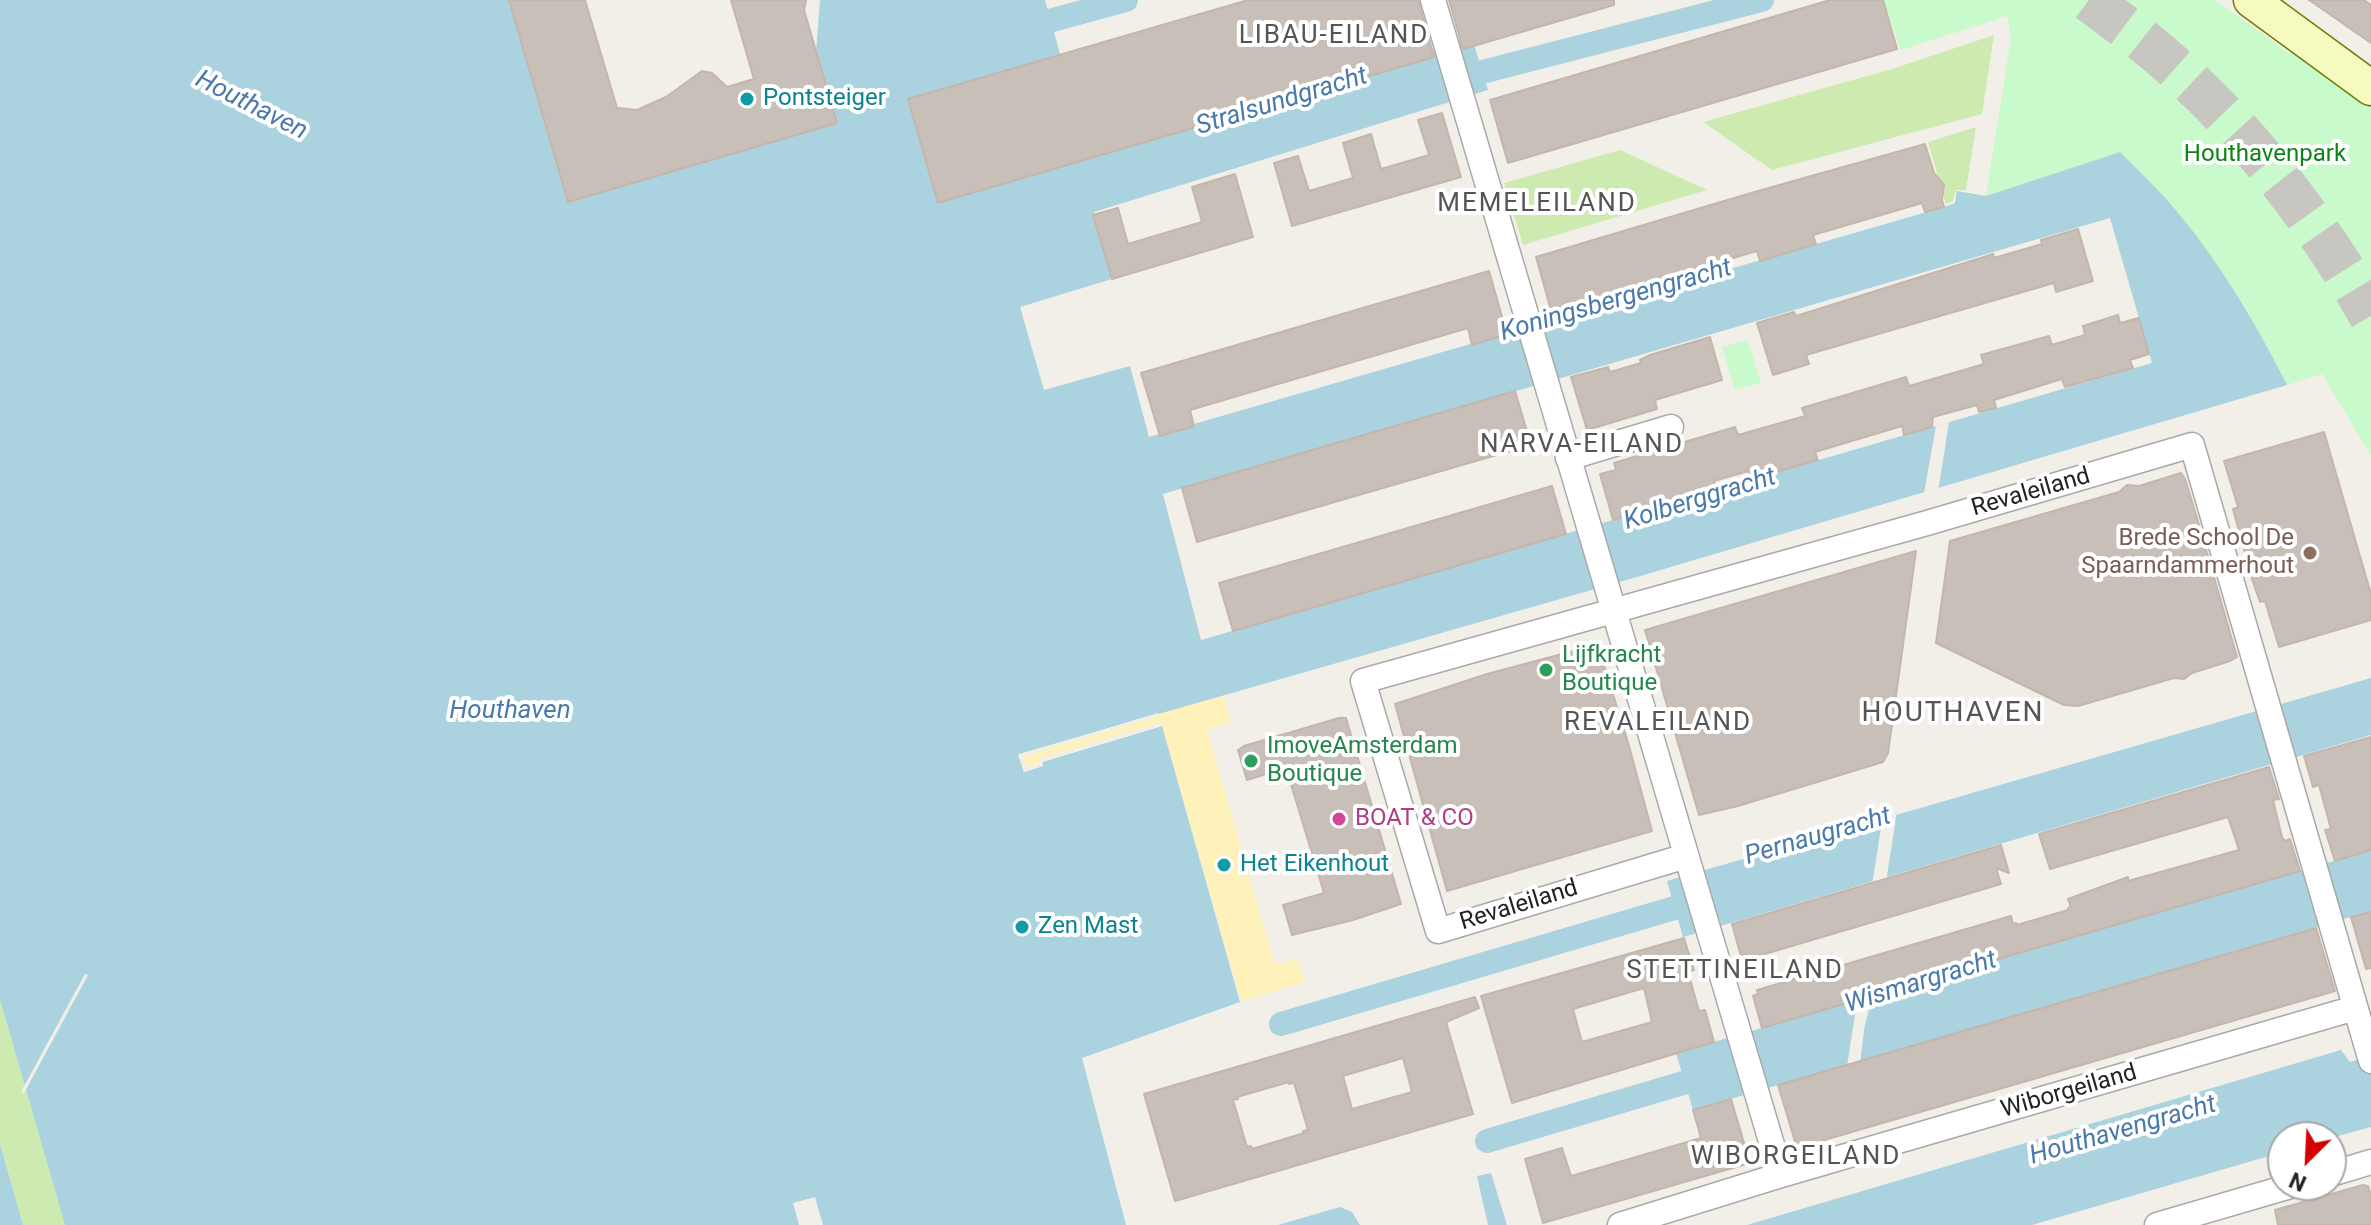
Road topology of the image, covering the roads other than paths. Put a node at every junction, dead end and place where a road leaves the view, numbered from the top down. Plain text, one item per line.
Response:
1 (1433, 0) edge
2 (2251, 0) edge
3 (2275, 0) edge
4 (2371, 71) edge
5 (2371, 88) edge
6 (1671, 427) dead end
7 (1568, 458) junction
8 (1611, 601) junction
9 (1687, 859) junction
10 (2355, 1008) junction
11 (2370, 1058) edge
12 (2371, 1162) edge
13 (2347, 1169) edge
14 (1781, 1175) junction
15 (2267, 1193) edge
16 (1620, 1225) edge
17 (2157, 1225) edge

1 - 7 street
2 - 5 street
3 - 4 street
6 - 7 street
7 - 8 street
8 - 9 street
8 - 9 street, Revaleiland
8 - 10 street, Revaleiland
9 - 14 street
10 - 11 street
10 - 14 street, Wiborgeiland
12 - 13 street
14 - 16 street, Wiborgeiland
15 - 17 street

